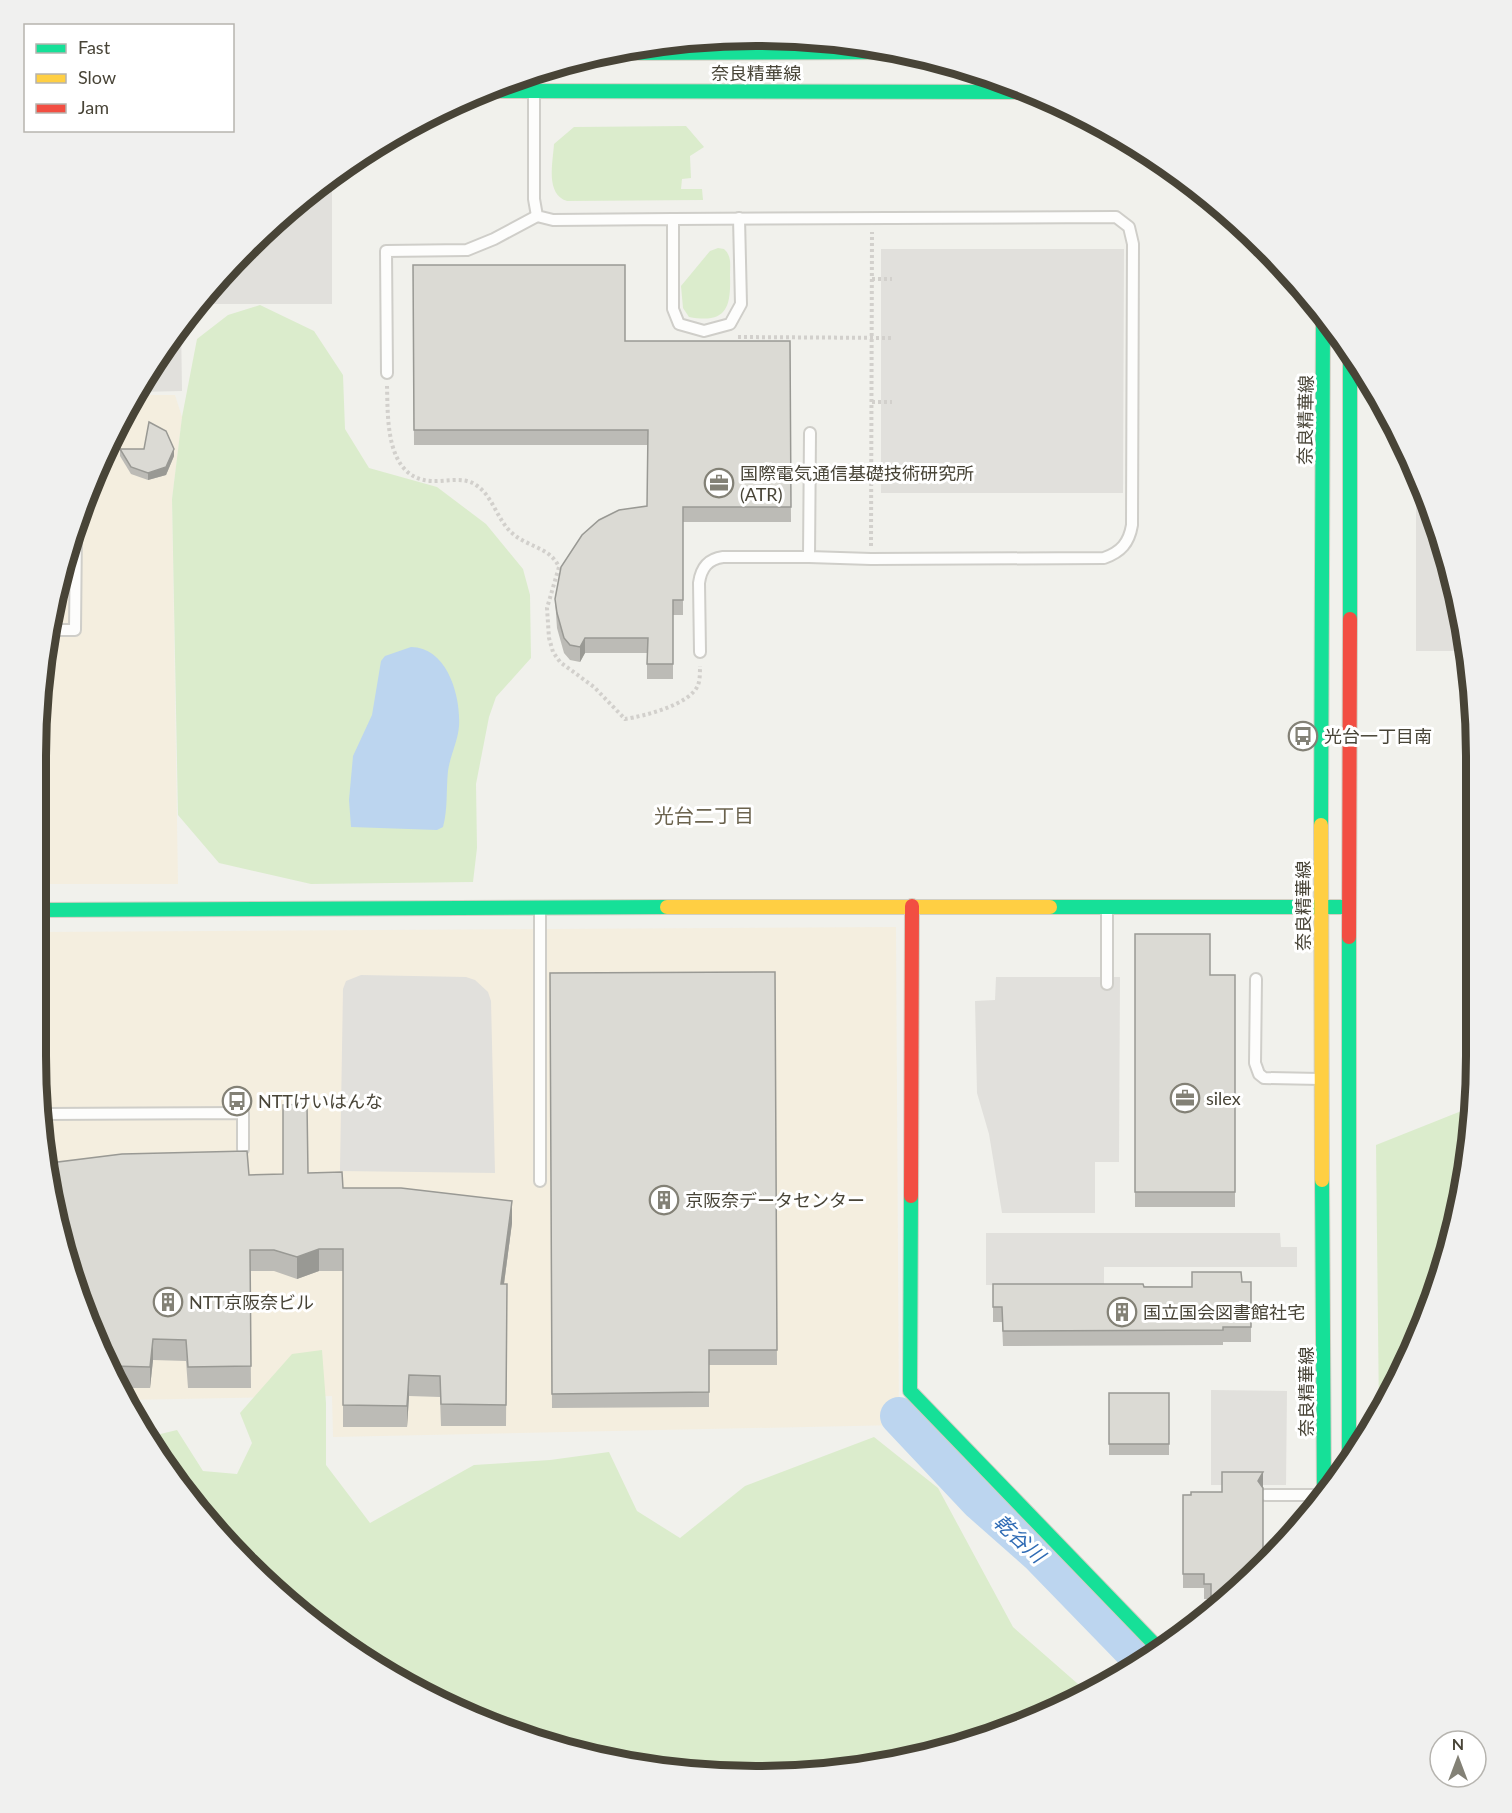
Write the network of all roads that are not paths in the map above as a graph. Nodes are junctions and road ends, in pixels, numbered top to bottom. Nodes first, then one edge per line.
1 (842, 52) edge
2 (665, 53) edge
3 (534, 82) edge
4 (507, 92) edge
5 (534, 92) junction
6 (1005, 92) edge
7 (537, 216) junction
8 (739, 218) junction
9 (673, 219) junction
10 (1323, 330) edge
11 (1350, 368) edge
12 (387, 373) road end
13 (810, 433) dead end
14 (76, 556) edge
15 (809, 557) junction
16 (58, 630) edge
17 (700, 652) road end
18 (912, 906) junction
19 (1107, 906) junction
20 (1321, 906) junction
21 (540, 907) junction
22 (1348, 907) junction
23 (46, 910) edge
24 (1256, 979) dead end
25 (1107, 984) dead end
26 (1323, 1079) junction
27 (49, 1114) edge
28 (243, 1149) edge
29 (540, 1181) dead end
30 (1349, 1446) edge
31 (1324, 1482) edge
32 (1265, 1495) edge
33 (1314, 1495) edge
34 (1154, 1644) edge

1 - 2 main road, 奈良精華線
3 - 5 main road
4 - 5 main road, 奈良精華線
5 - 6 main road, 奈良精華線
5 - 7 lane
7 - 9 lane
7 - 12 lane
8 - 9 lane
8 - 9 lane
8 - 15 lane
10 - 20 main road, 奈良精華線
11 - 22 main road
13 - 15 lane
14 - 16 lane
15 - 17 lane
18 - 19 main road
18 - 21 main road
18 - 34 main road
19 - 20 main road
19 - 25 lane
20 - 22 main road
20 - 26 main road, 奈良精華線
21 - 23 main road
21 - 29 lane
22 - 30 main road
24 - 26 lane
26 - 31 main road, 奈良精華線
27 - 28 lane
32 - 33 lane

